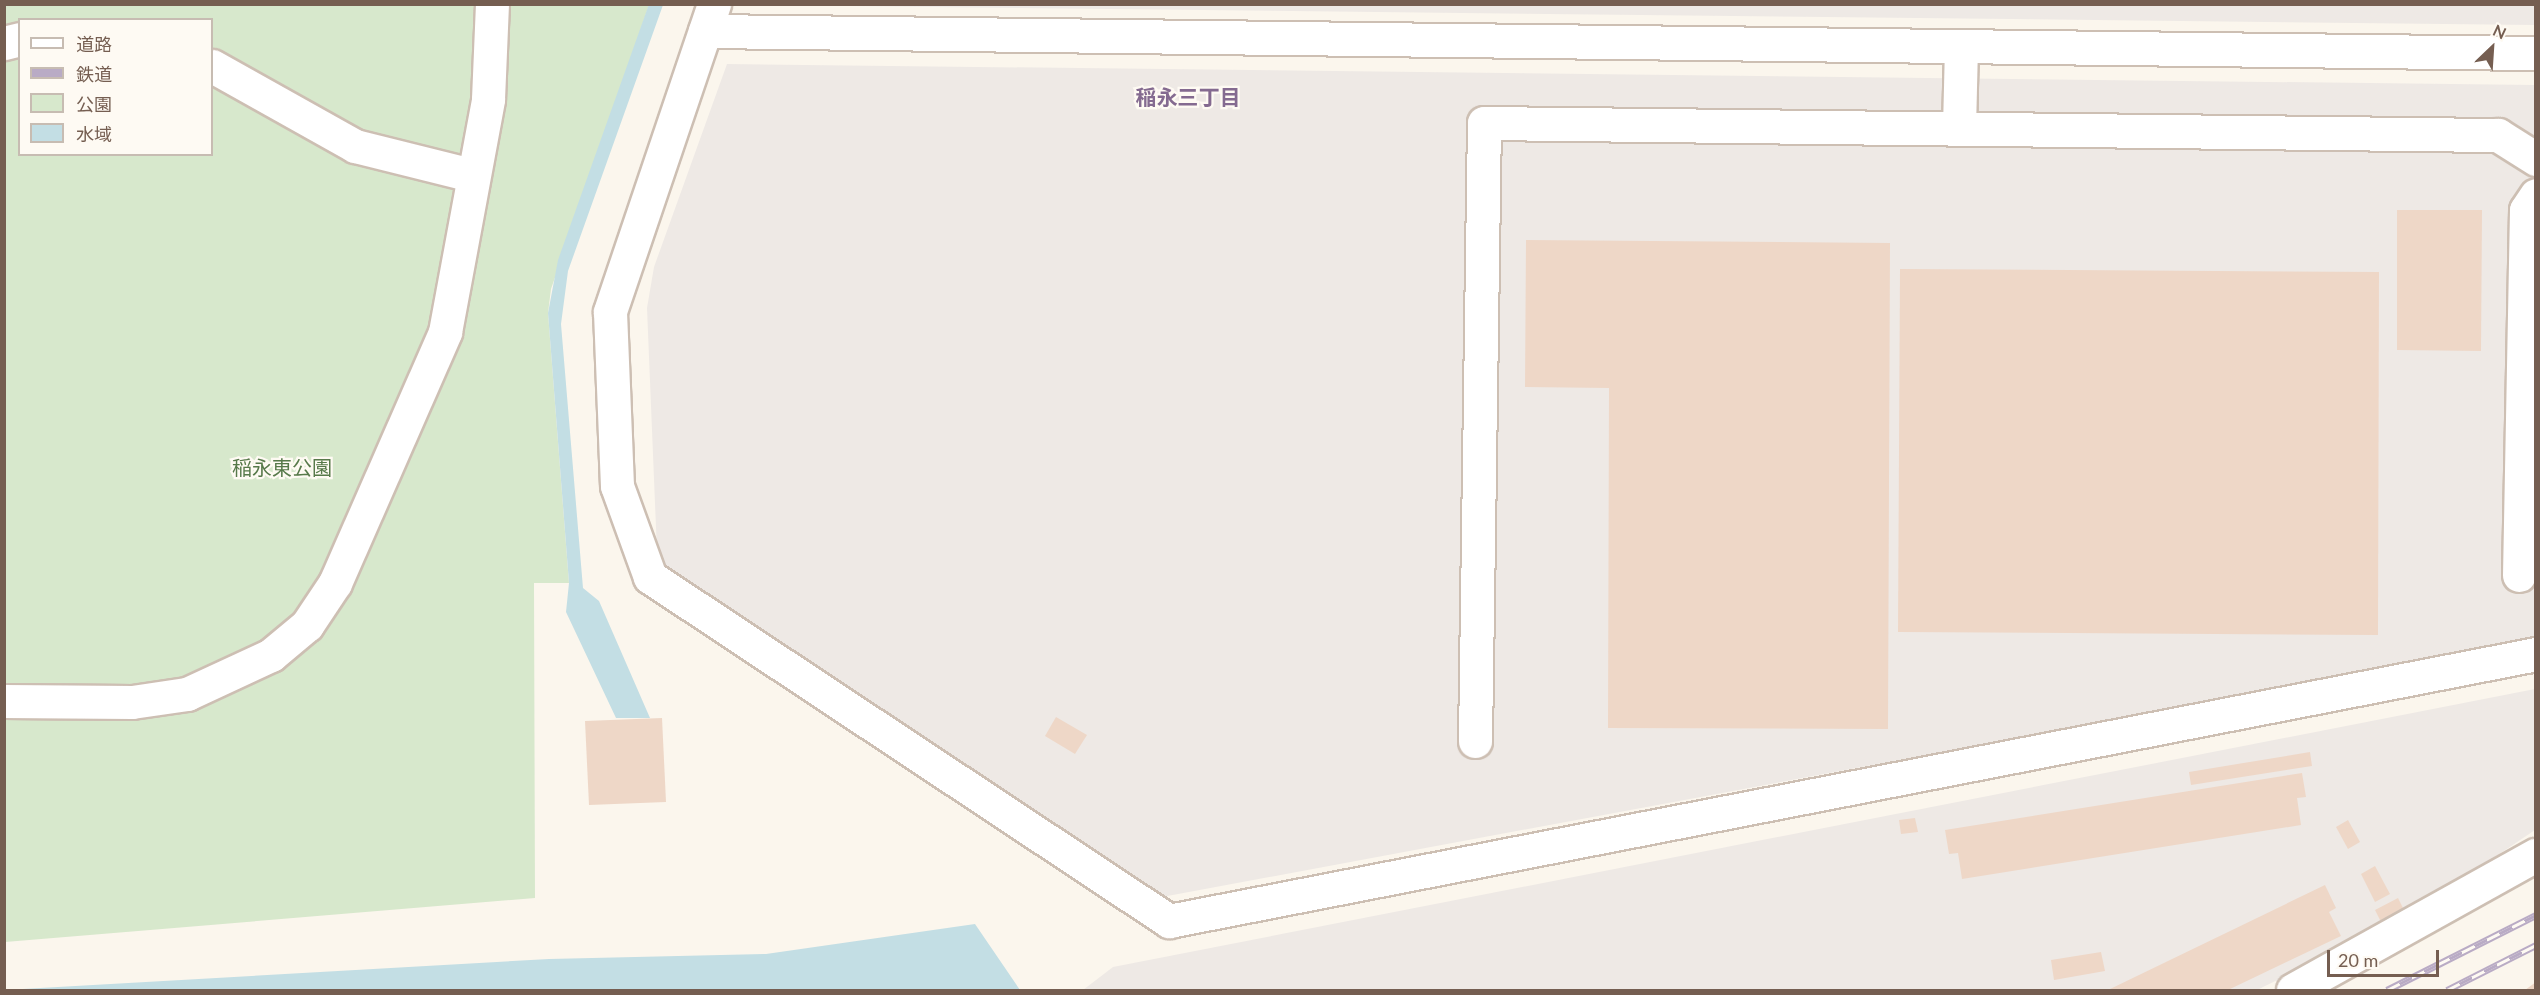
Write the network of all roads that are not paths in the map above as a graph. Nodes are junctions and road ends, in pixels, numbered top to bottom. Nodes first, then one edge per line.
1 (492, 4) edge
2 (709, 18) edge
3 (1961, 46) junction
4 (2535, 53) edge
5 (213, 67) edge
6 (1959, 128) junction
7 (2535, 159) edge
8 (471, 175) junction
9 (2535, 195) edge
10 (2519, 575) dead end
11 (2535, 654) edge
12 (4, 700) edge
13 (1475, 741) dead end
14 (2535, 855) edge
15 (2293, 990) edge

1 - 8 street
2 - 3 street
2 - 11 street
3 - 4 street
3 - 6 street
5 - 8 street
6 - 7 street
6 - 13 street
8 - 12 street
9 - 10 street
14 - 15 street

